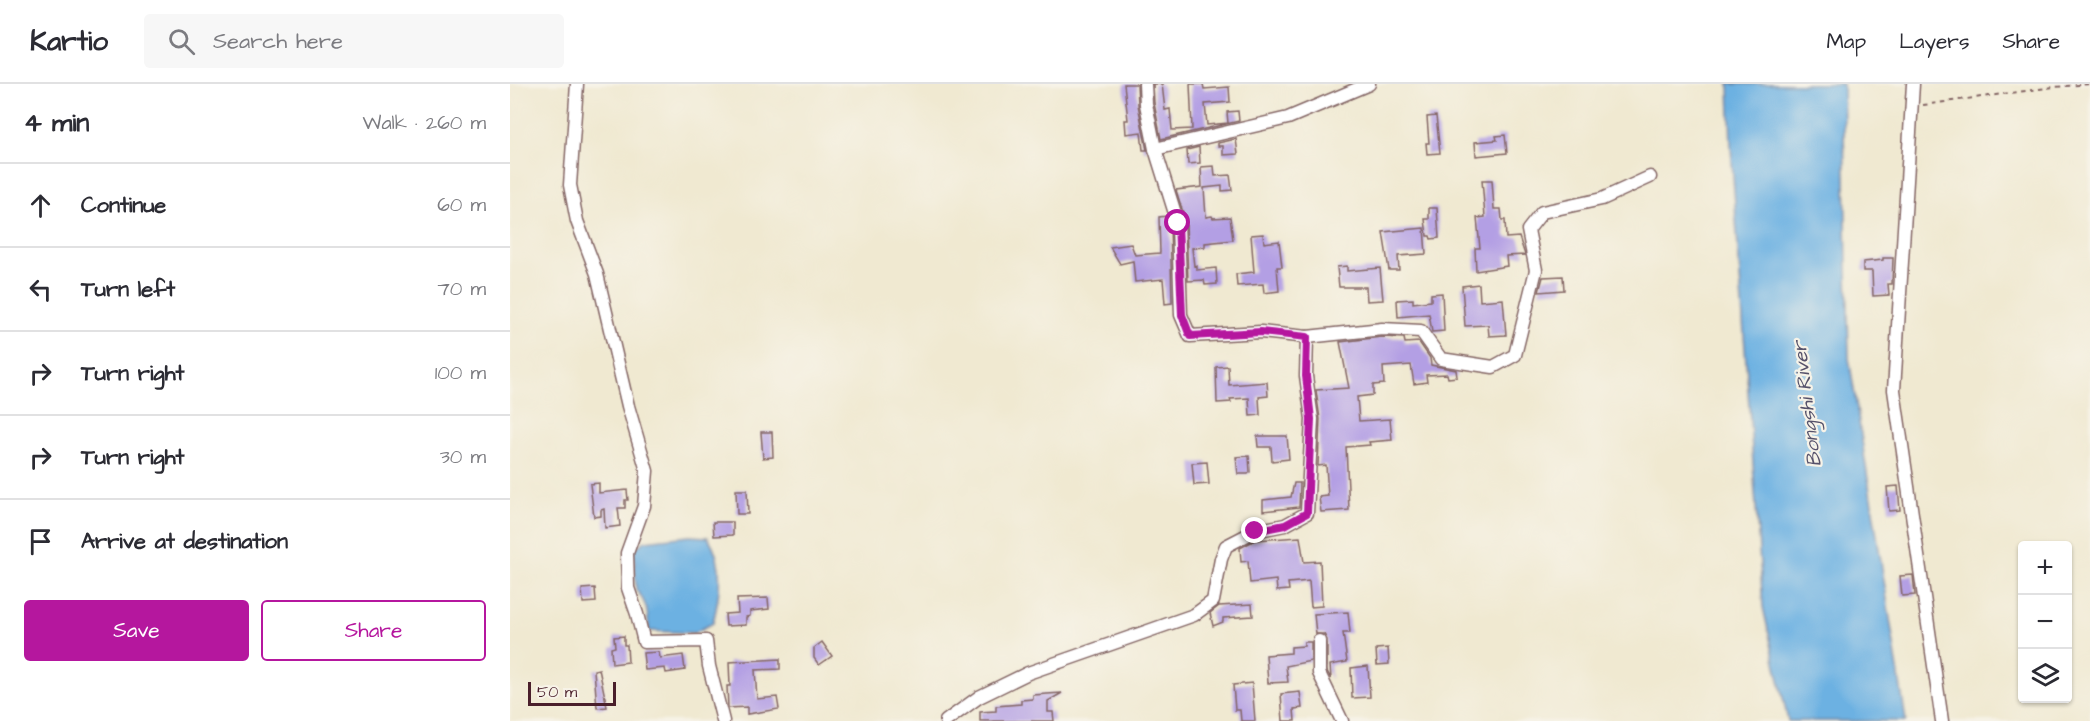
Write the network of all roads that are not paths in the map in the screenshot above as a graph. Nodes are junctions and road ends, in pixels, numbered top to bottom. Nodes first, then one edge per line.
1 (577, 84) edge
2 (1145, 84) edge
3 (1369, 84) edge
4 (1913, 84) edge
5 (1155, 148) junction
6 (1650, 177) dead end
7 (1307, 337) junction
8 (1319, 641) dead end
9 (723, 721) edge
10 (946, 721) edge
11 (1342, 721) edge
12 (1942, 721) edge

1 - 9 street
2 - 5 street
3 - 5 street
4 - 12 street
5 - 7 street
6 - 7 street
7 - 10 street
8 - 11 street

